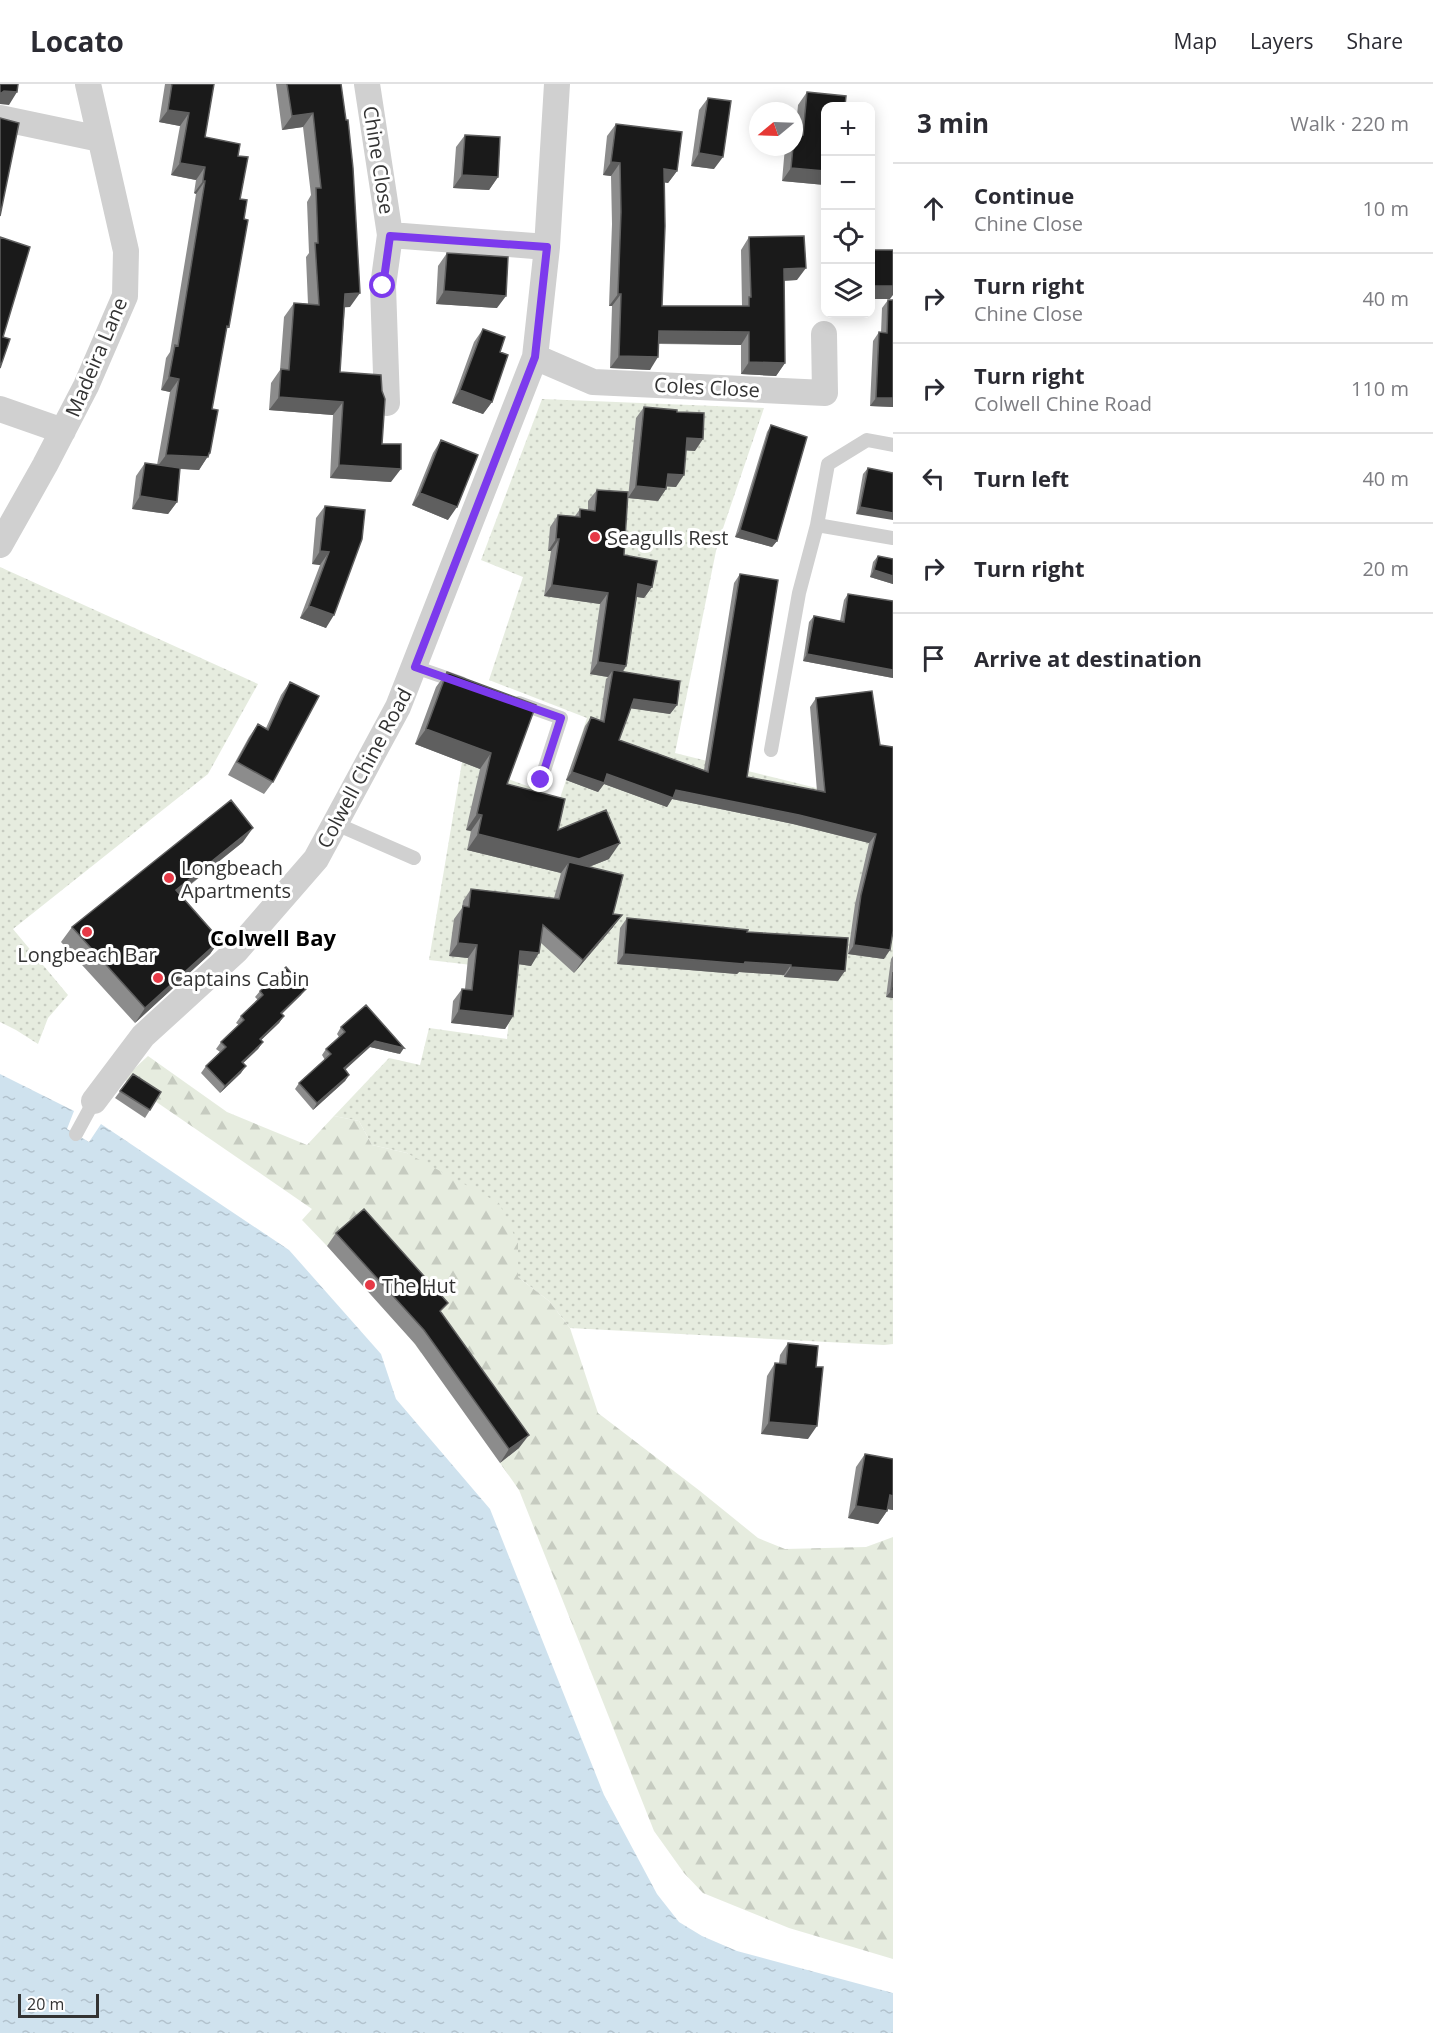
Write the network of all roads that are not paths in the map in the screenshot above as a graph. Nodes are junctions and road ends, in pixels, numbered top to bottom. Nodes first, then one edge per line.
1 (88, 84) edge
2 (367, 84) edge
3 (556, 84) edge
4 (0, 118) edge
5 (100, 139) junction
6 (390, 236) junction
7 (547, 247) junction
8 (824, 334) dead end
9 (535, 357) junction
10 (387, 403) edge
11 (0, 409) edge
12 (63, 431) junction
13 (893, 445) edge
14 (817, 525) junction
15 (893, 538) edge
16 (0, 544) edge
17 (415, 667) junction
18 (471, 687) edge
19 (505, 699) edge
20 (771, 750) dead end
21 (541, 780) dead end
22 (334, 823) junction
23 (414, 858) dead end
24 (94, 1101) joint
25 (76, 1134) dead end

1 - 5 street, Madeira Lane
2 - 6 street, Chine Close
3 - 7 street, Colwell Chine Road
4 - 5 street
5 - 12 street, Madeira Lane
6 - 7 street, Chine Close
6 - 10 street, Chine Close
7 - 9 street, Colwell Chine Road
8 - 9 street, Coles Close
9 - 17 street, Colwell Chine Road
11 - 12 street
12 - 16 street, Madeira Lane
13 - 14 lane
14 - 15 lane
14 - 20 lane
17 - 18 lane
17 - 22 street, Colwell Chine Road
19 - 21 lane
22 - 23 lane
22 - 24 street, Colwell Chine Road
24 - 25 lane

